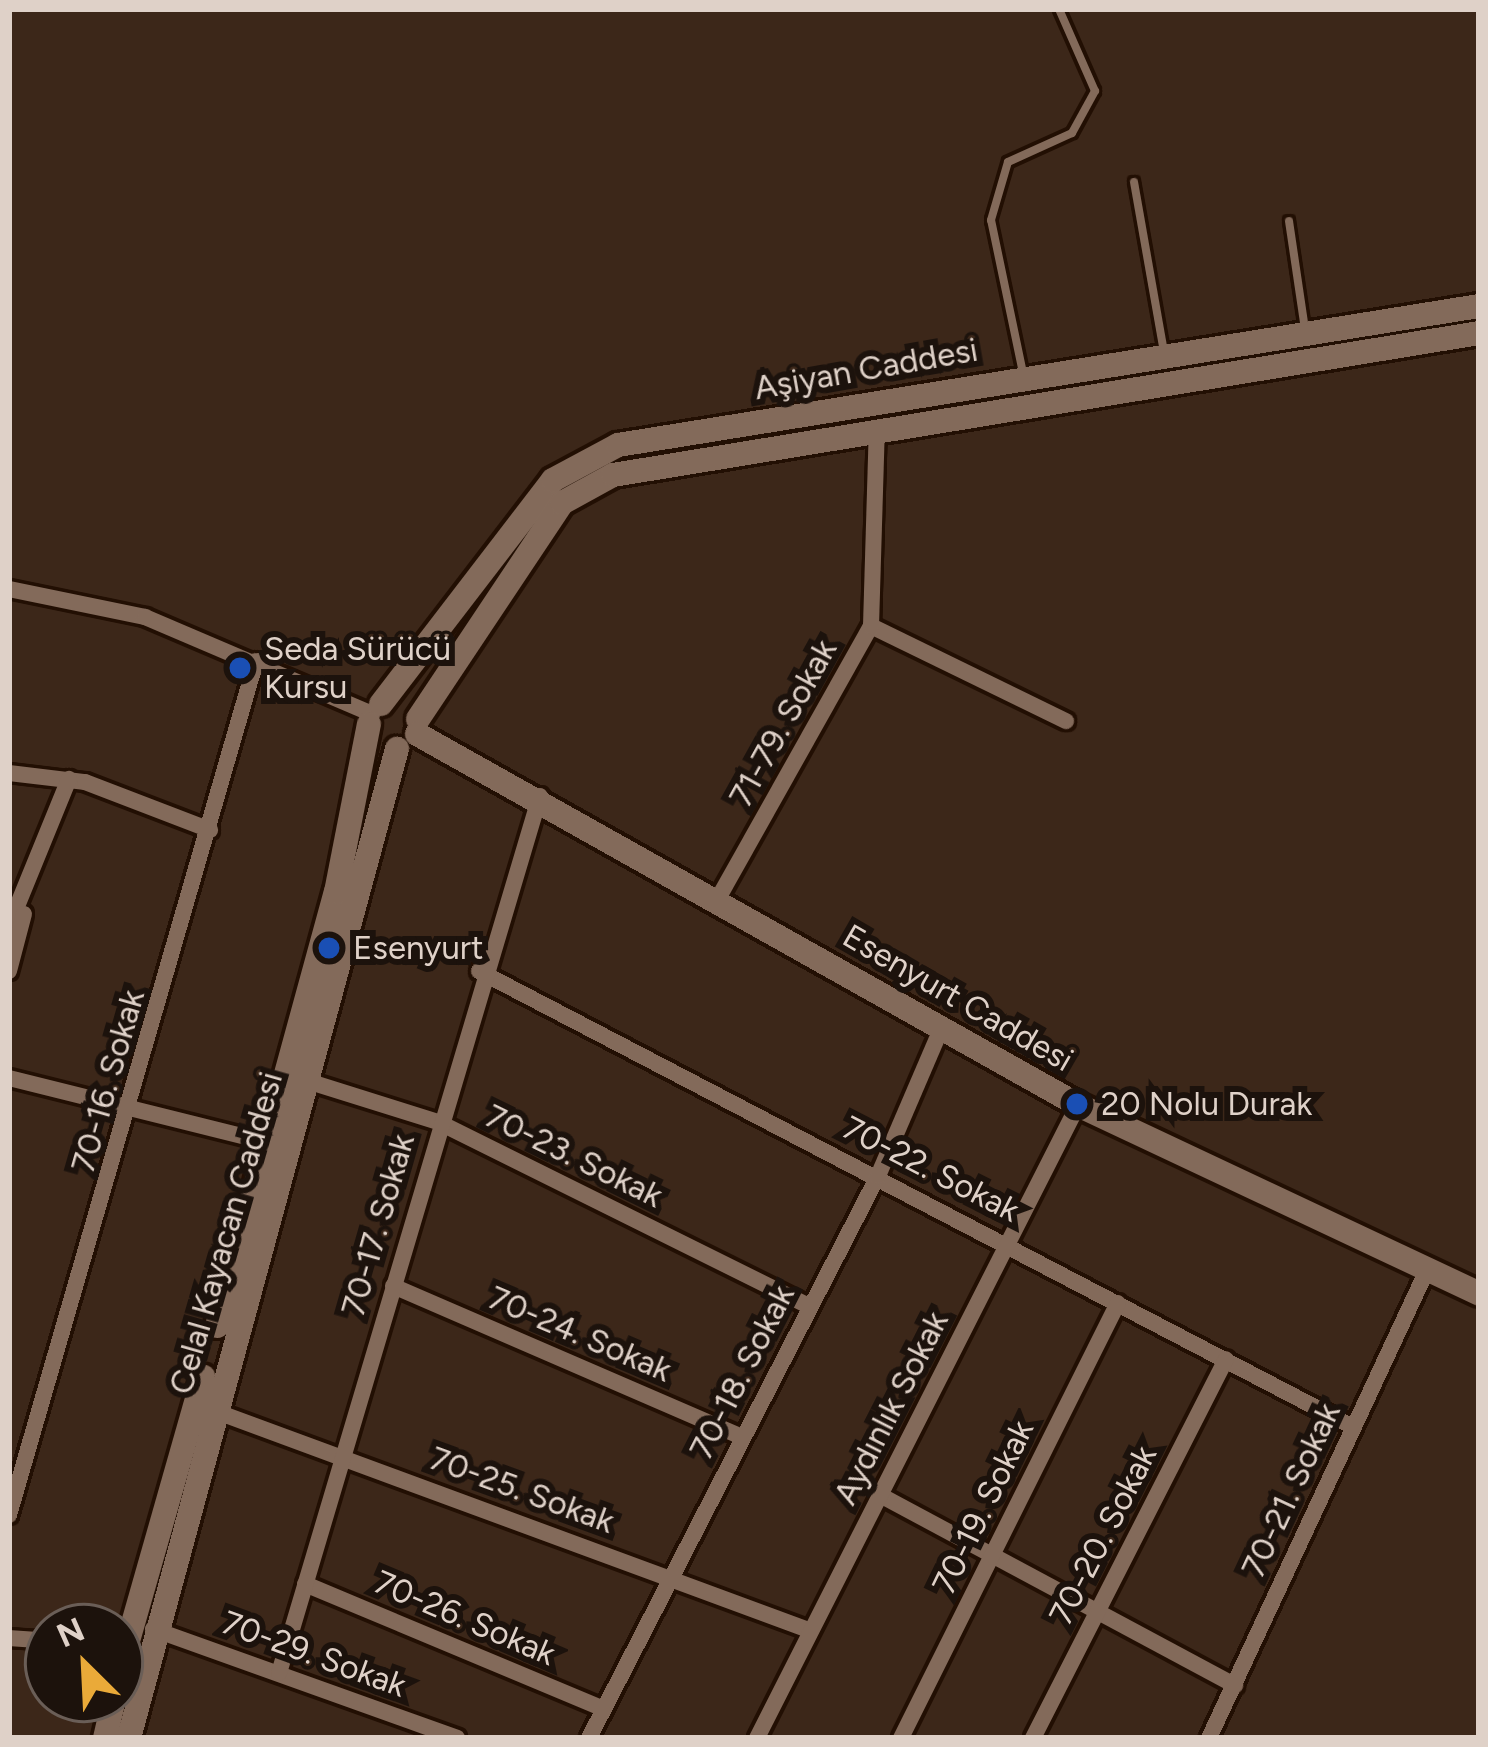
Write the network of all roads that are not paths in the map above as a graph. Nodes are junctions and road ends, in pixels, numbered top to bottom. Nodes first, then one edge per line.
1 (1059, 9) edge
2 (1134, 182) dead end
3 (1289, 221) dead end
4 (1479, 306) edge
5 (1305, 332) junction
6 (1479, 333) edge
7 (1165, 354) junction
8 (1024, 376) junction
9 (877, 428) junction
10 (9, 589) edge
11 (871, 626) junction
12 (256, 661) junction
13 (374, 714) junction
14 (1066, 721) dead end
15 (411, 734) junction
16 (9, 773) edge
17 (69, 779) junction
18 (540, 795) junction
19 (210, 830) junction
20 (720, 896) junction
21 (28, 902) junction
22 (9, 926) edge
23 (479, 970) junction
24 (9, 971) edge
25 (941, 1029) junction
26 (9, 1078) edge
27 (304, 1080) junction
28 (1078, 1105) junction
29 (133, 1109) junction
30 (438, 1122) junction
31 (269, 1143) junction
32 (878, 1176) junction
33 (1008, 1242) junction
34 (1428, 1268) junction
35 (393, 1286) junction
36 (1479, 1294) edge
37 (1118, 1303) junction
38 (810, 1307) junction
39 (1226, 1359) junction
40 (211, 1409) junction
41 (1352, 1427) junction
42 (742, 1437) junction
43 (342, 1455) junction
44 (13, 1491) edge
45 (880, 1495) junction
46 (9, 1515) edge
47 (993, 1556) junction
48 (670, 1577) junction
49 (305, 1584) junction
50 (137, 1603) edge
51 (1098, 1612) junction
52 (151, 1628) junction
53 (812, 1631) junction
54 (279, 1673) junction
55 (1235, 1684) junction
56 (601, 1708) junction
57 (129, 1738) edge
58 (457, 1738) edge
59 (589, 1738) edge
60 (757, 1738) edge
61 (902, 1738) edge
62 (1034, 1738) edge
63 (1209, 1738) edge

1 - 8 lane
2 - 7 lane
3 - 5 lane
4 - 5 street, Aşiyan Caddesi
5 - 7 street, Aşiyan Caddesi
6 - 9 street, Aşiyan Caddesi
7 - 8 street, Aşiyan Caddesi
8 - 13 street, Aşiyan Caddesi
9 - 11 street, 71-79. Sokak
9 - 15 street, Aşiyan Caddesi
10 - 12 street
11 - 14 street
11 - 20 street, 71-79. Sokak
12 - 13 street
12 - 19 street, 70-16. Sokak
13 - 15 street
13 - 15 street
13 - 31 street, Celal Kayacan Caddesi
15 - 18 street, Esenyurt Caddesi
15 - 27 street, Celal Kayacan Caddesi
16 - 17 street
17 - 19 street
17 - 21 street
18 - 20 street, Esenyurt Caddesi
18 - 23 street, 70-17. Sokak
19 - 29 street, 70-16. Sokak
20 - 25 street, Esenyurt Caddesi
21 - 22 street
21 - 24 street
23 - 30 street, 70-17. Sokak
23 - 32 street, 70-22. Sokak
25 - 28 street, Esenyurt Caddesi
25 - 32 street, 70-18. Sokak
26 - 29 street
27 - 30 street, 70-23. Sokak
27 - 40 street, Celal Kayacan Caddesi
28 - 33 street, Aydınlık Sokak
28 - 34 street, Esenyurt Caddesi
29 - 31 street
29 - 44 street, 70-16. Sokak
30 - 35 street, 70-17. Sokak
30 - 38 street, 70-23. Sokak
31 - 50 street, Celal Kayacan Caddesi
32 - 33 street, 70-22. Sokak
32 - 38 street, 70-18. Sokak
33 - 37 street, 70-22. Sokak
33 - 45 street, Aydınlık Sokak
34 - 36 street, Esenyurt Caddesi
34 - 41 street, 70-21. Sokak
35 - 42 street, 70-24. Sokak
35 - 43 street, 70-17. Sokak
37 - 39 street, 70-22. Sokak
37 - 47 street, 70-19. Sokak
38 - 42 street, 70-18. Sokak
39 - 41 street, 70-22. Sokak
39 - 51 street, 70-20. Sokak
40 - 43 street, 70-25. Sokak
40 - 52 street, Celal Kayacan Caddesi
41 - 55 street, 70-21. Sokak
42 - 48 street, 70-18. Sokak
43 - 48 street, 70-25. Sokak
43 - 49 street, 70-17. Sokak
44 - 46 street, 70-16. Sokak
45 - 47 street
45 - 53 street, Aydınlık Sokak
47 - 51 street
47 - 61 street, 70-19. Sokak
48 - 53 street, 70-25. Sokak
48 - 56 street, 70-18. Sokak
49 - 54 street, 70-17. Sokak
49 - 56 street, 70-26. Sokak
51 - 55 street
51 - 62 street, 70-20. Sokak
52 - 54 street, 70-29. Sokak
52 - 57 street, Celal Kayacan Caddesi
53 - 60 street, Aydınlık Sokak
54 - 58 street, 70-29. Sokak
55 - 63 street, 70-21. Sokak
56 - 59 street, 70-18. Sokak

